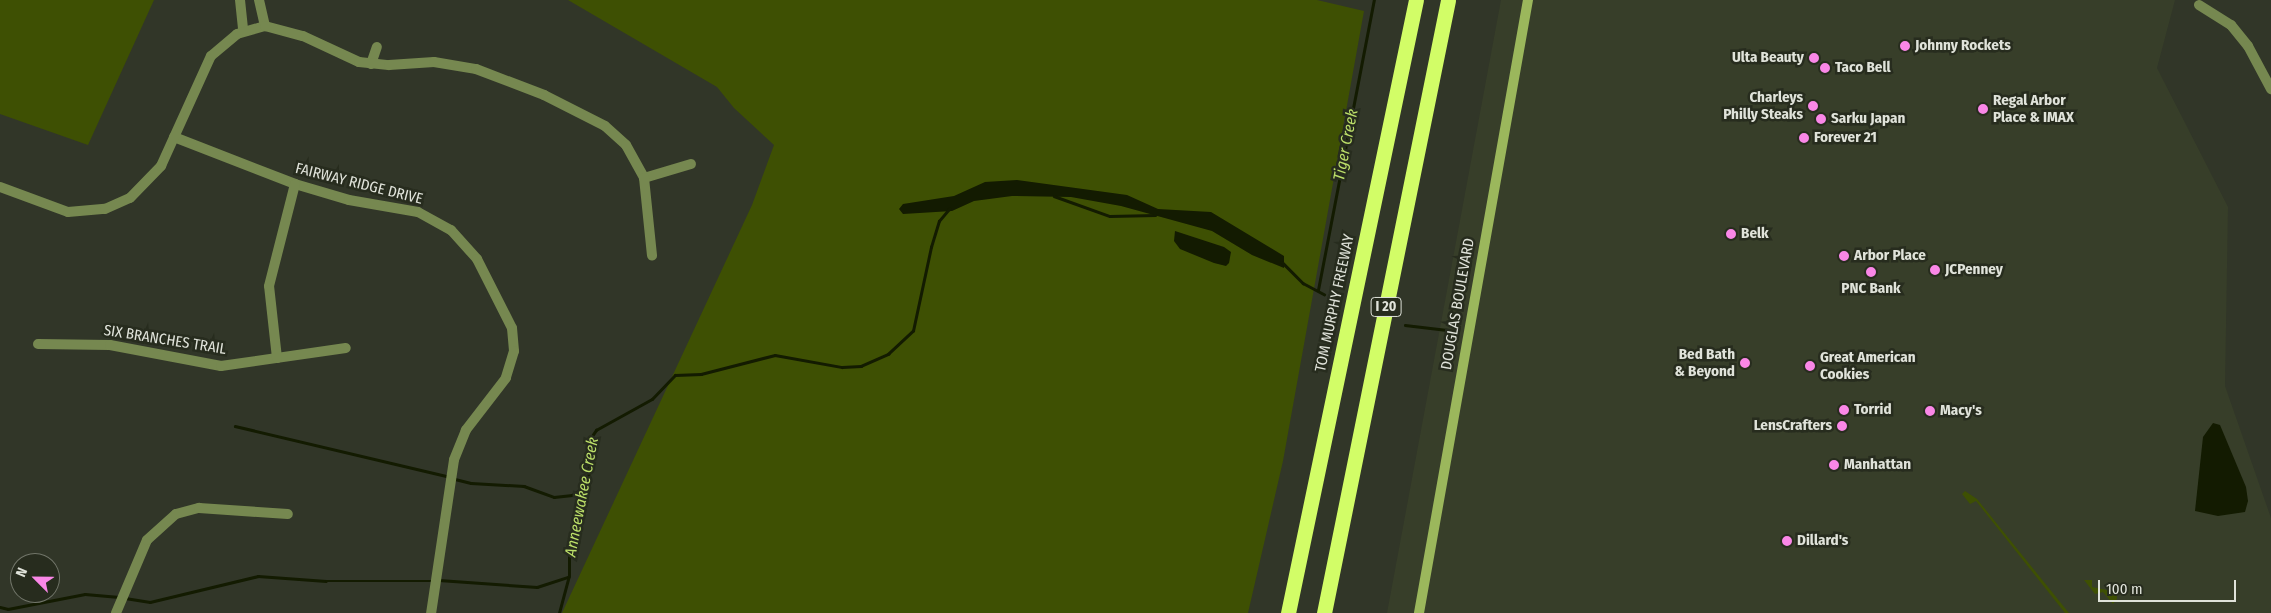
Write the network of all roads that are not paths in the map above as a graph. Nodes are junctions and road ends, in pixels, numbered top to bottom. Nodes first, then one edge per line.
1 (240, 0) edge
2 (259, 0) edge
3 (1407, 0) edge
4 (1416, 0) edge
5 (1448, 0) edge
6 (1528, 0) edge
7 (2199, 5) dead end
8 (266, 26) junction
9 (243, 31) junction
10 (377, 47) dead end
11 (371, 64) junction
12 (2271, 89) edge
13 (174, 137) junction
14 (691, 164) dead end
15 (1380, 174) junction
16 (644, 178) junction
17 (295, 184) junction
18 (0, 187) edge
19 (652, 256) dead end
20 (38, 344) dead end
21 (346, 348) dead end
22 (277, 358) junction
23 (288, 514) dead end
24 (116, 613) edge
25 (431, 613) edge
26 (1288, 613) edge
27 (1324, 613) edge
28 (1419, 613) edge

1 - 9 street
2 - 8 street
3 - 15 highway
4 - 15 highway, TOM MURPHY FREEWAY / I 20
5 - 27 highway, I 20
6 - 28 main road, DOUGLAS BOULEVARD
7 - 12 street
8 - 9 street
8 - 11 street
9 - 13 street
10 - 11 street
11 - 16 street
13 - 17 street, FAIRWAY RIDGE DRIVE
13 - 18 street
14 - 16 street
15 - 26 highway, TOM MURPHY FREEWAY / I 20
16 - 19 street
17 - 22 street
17 - 25 street, FAIRWAY RIDGE DRIVE
20 - 22 street, SIX BRANCHES TRAIL
21 - 22 street, SIX BRANCHES TRAIL
23 - 24 street

